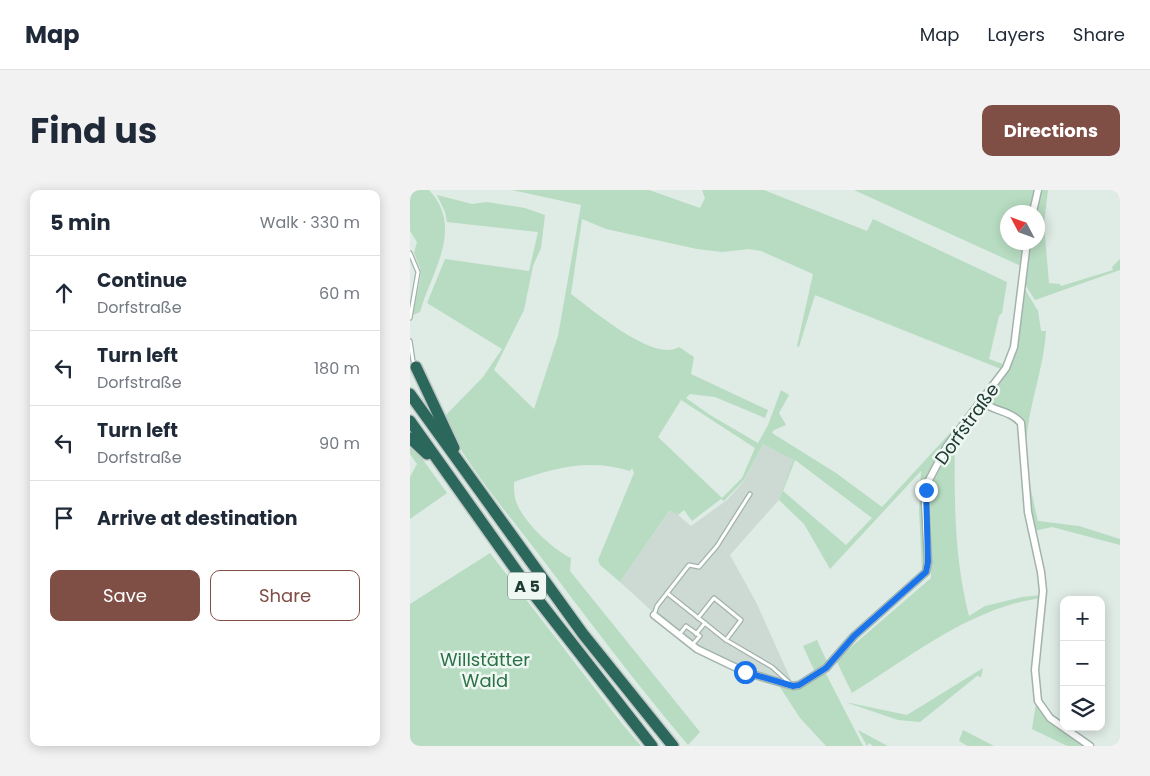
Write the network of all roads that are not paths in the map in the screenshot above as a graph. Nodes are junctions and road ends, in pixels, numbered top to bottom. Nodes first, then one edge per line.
1 (1038, 190) edge
2 (1035, 205) edge
3 (1026, 250) edge
4 (410, 254) edge
5 (410, 318) edge
6 (410, 340) edge
7 (410, 355) edge
8 (415, 364) junction
9 (410, 394) edge
10 (981, 401) junction
11 (410, 421) edge
12 (410, 438) edge
13 (466, 475) junction
14 (458, 490) junction
15 (750, 494) dead end
16 (667, 593) junction
17 (654, 616) joint
18 (698, 618) junction
19 (705, 623) junction
20 (696, 634) junction
21 (678, 635) junction
22 (726, 640) junction
23 (692, 646) junction
24 (793, 686) junction
25 (652, 746) edge
26 (673, 746) edge
27 (1090, 746) edge

1 - 2 street
3 - 10 street, Dorfstraße
4 - 5 lane
6 - 8 lane
7 - 8 lane
8 - 13 highway
9 - 13 highway, A 5
10 - 24 street, Dorfstraße
10 - 27 street
11 - 14 highway, A 5
12 - 14 highway
13 - 26 highway, A 5
14 - 25 highway, A 5
15 - 16 lane
16 - 17 lane
16 - 18 lane
17 - 21 street
18 - 19 lane
18 - 22 lane
19 - 20 lane
19 - 22 lane
20 - 21 lane
20 - 23 lane
21 - 23 street
22 - 24 lane
23 - 24 street

